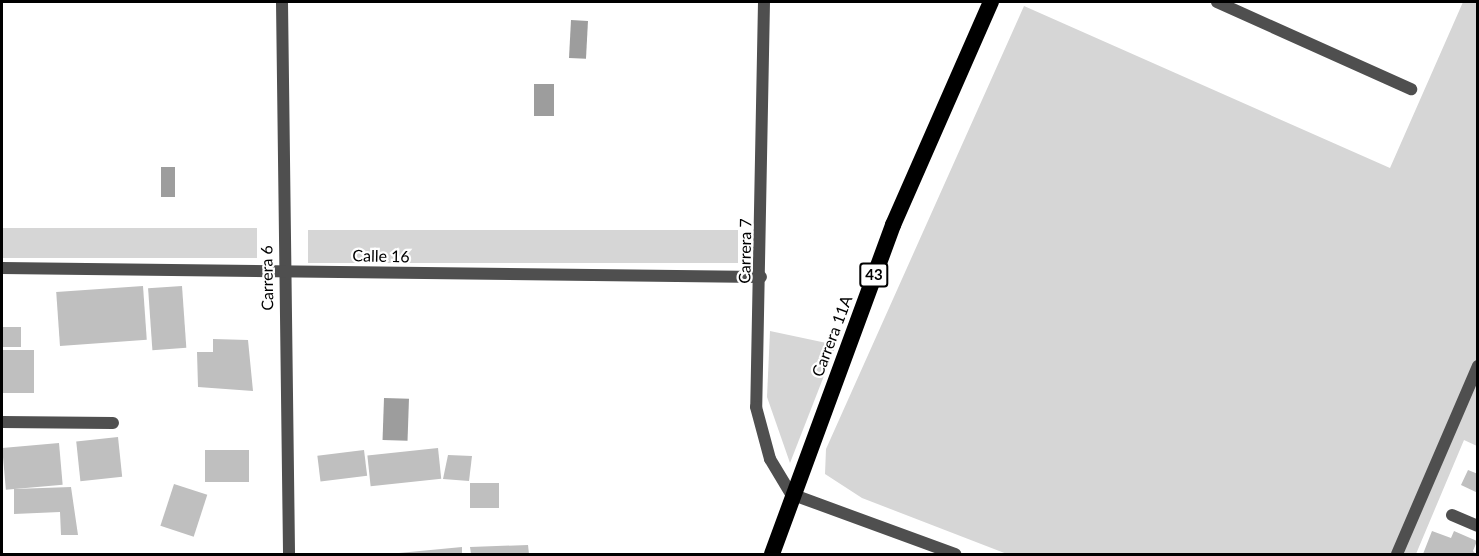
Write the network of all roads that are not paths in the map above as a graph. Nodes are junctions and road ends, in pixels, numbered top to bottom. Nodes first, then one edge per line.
1 (282, 2) edge
2 (764, 2) edge
3 (991, 2) edge
4 (1217, 2) edge
5 (1235, 5) edge
6 (1411, 89) dead end
7 (2, 268) edge
8 (283, 271) junction
9 (761, 277) junction
10 (1478, 366) edge
11 (2, 422) edge
12 (114, 423) dead end
13 (791, 494) junction
14 (1452, 515) dead end
15 (1478, 526) edge
16 (289, 555) edge
17 (772, 555) edge
18 (955, 555) edge
19 (1397, 555) edge

1 - 8 street, Carrera 6
2 - 9 street, Carrera 7
3 - 13 highway, Carrera 11A / 43
4 - 5 street
5 - 6 street
7 - 8 street, Calle 16
8 - 9 street, Calle 16
8 - 16 street, Carrera 6
9 - 13 street, Carrera 7
10 - 19 street
11 - 12 street
13 - 17 highway, Carrera 11A / 43
13 - 18 street
14 - 15 street

